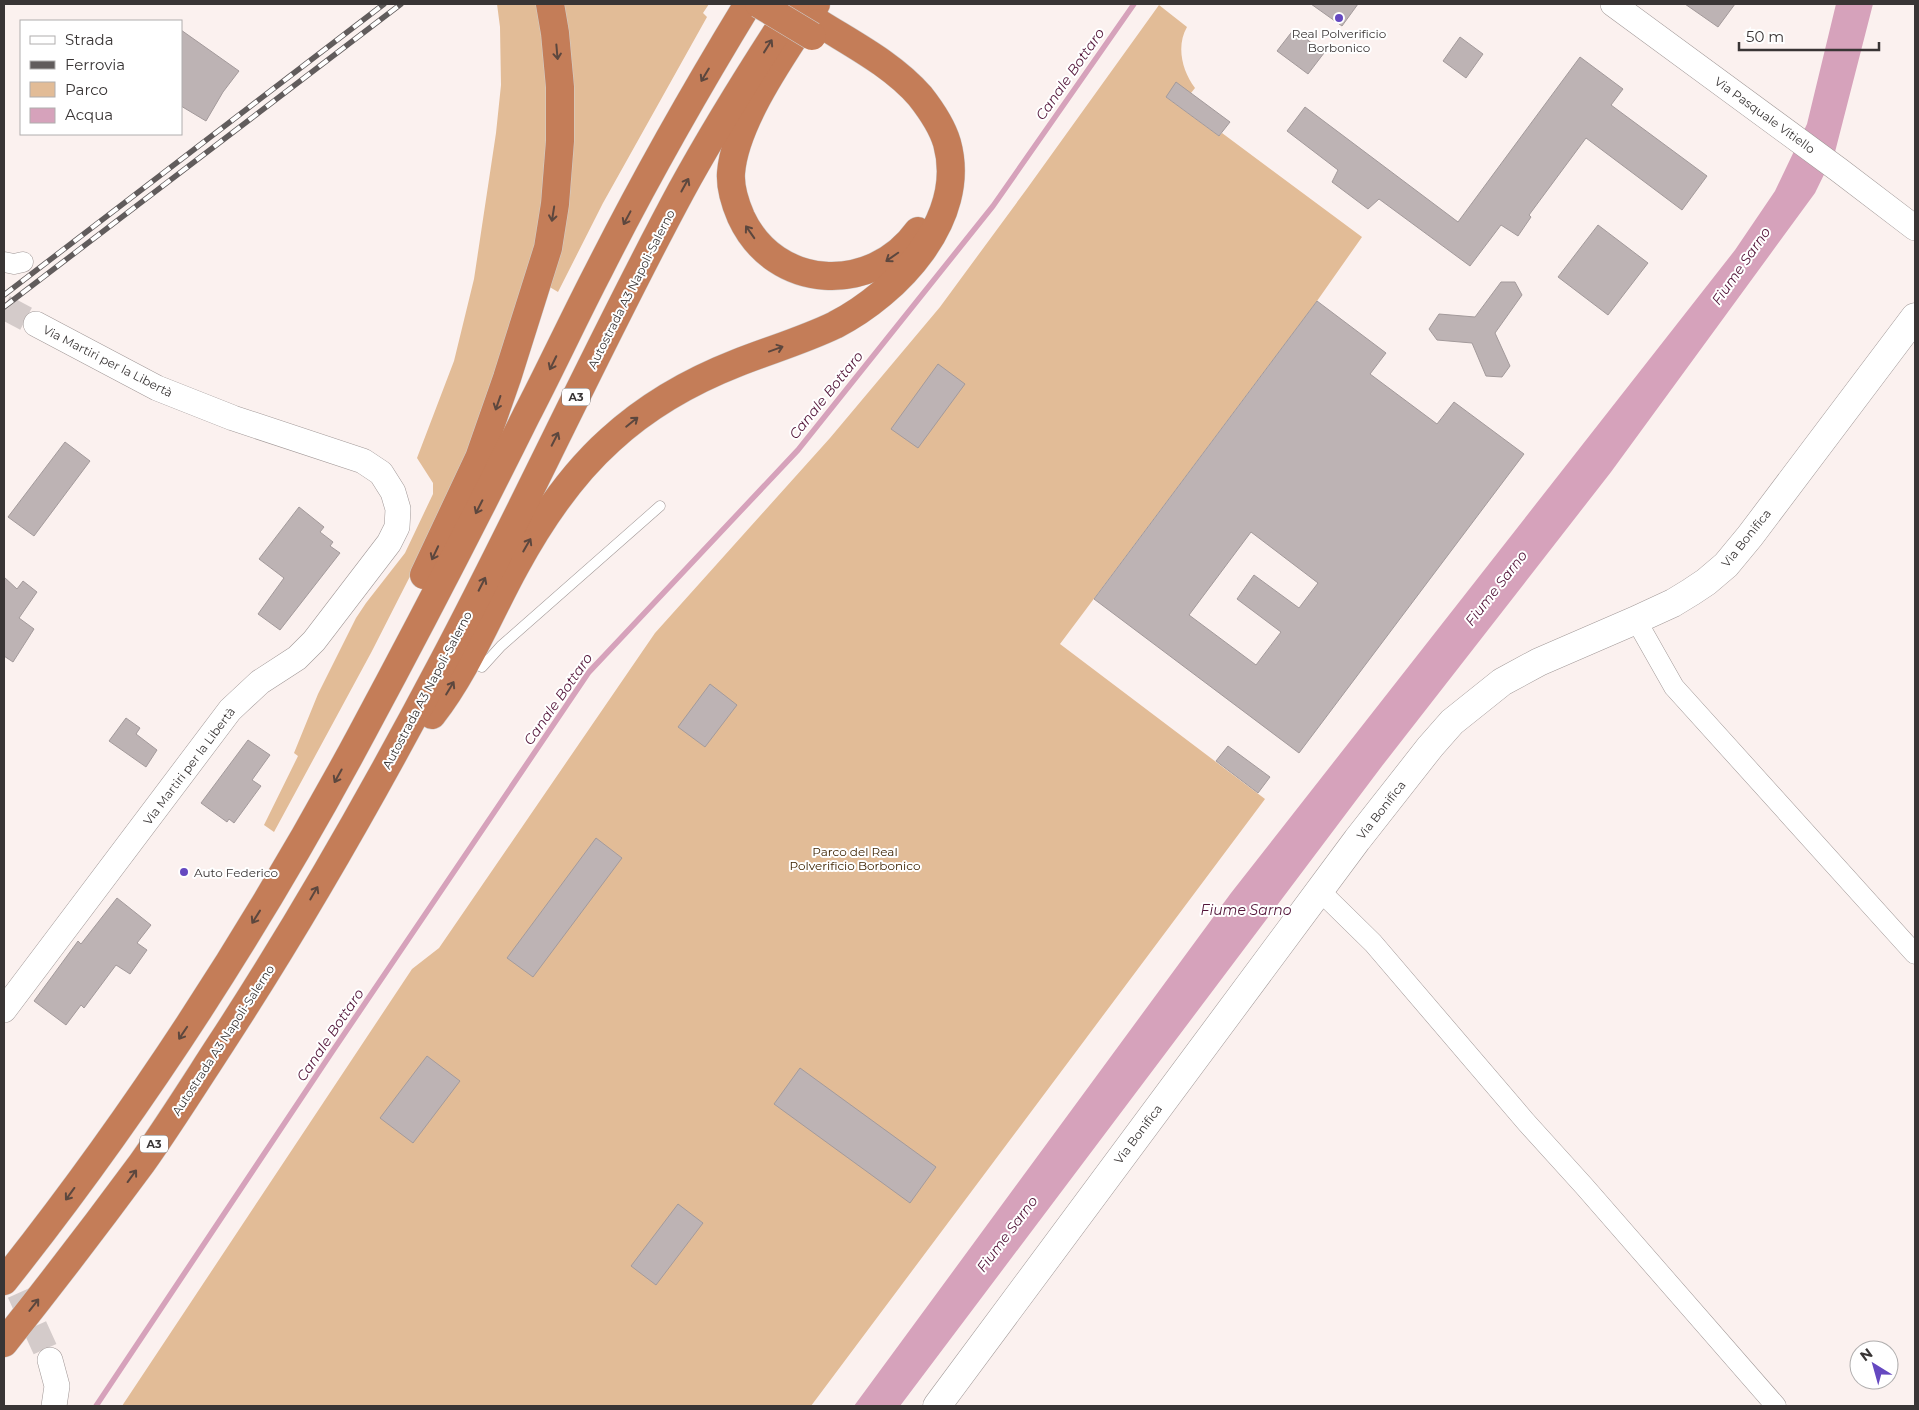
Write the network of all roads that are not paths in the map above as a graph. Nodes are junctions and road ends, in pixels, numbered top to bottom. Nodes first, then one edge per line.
1 (550, 4) edge
2 (748, 4) edge
3 (759, 4) edge
4 (788, 4) edge
5 (795, 4) edge
6 (1613, 4) edge
7 (816, 21) edge
8 (1915, 228) edge
9 (1915, 317) edge
10 (36, 324) tunnel mouth
11 (660, 506) dead end
12 (1636, 620) junction
13 (467, 660) junction
14 (362, 734) junction
15 (369, 798) junction
16 (1320, 891) junction
17 (1915, 954) edge
18 (4, 1010) edge
19 (4, 1281) edge
20 (4, 1344) edge
21 (50, 1360) tunnel mouth
22 (54, 1406) edge
23 (937, 1406) edge
24 (1776, 1406) edge

1 -> 14 highway
2 -> 14 highway
3 - 7 highway, bridge
4 - 7 highway
15 -> 5 highway, Autostrada A3 Napoli-Salerno / A3
6 - 8 street, Via Pasquale Vitiello
7 -> 7 highway
13 -> 7 highway
9 - 12 main road, Via Bonifica
10 - 18 street, Via Martiri per la Libertà
11 - 13 lane
12 - 16 main road, Via Bonifica
12 - 17 street
15 -> 13 highway
14 -> 19 highway
20 -> 15 highway, Autostrada A3 Napoli-Salerno / A3
16 - 23 main road, Via Bonifica
16 - 24 street
21 - 22 street

